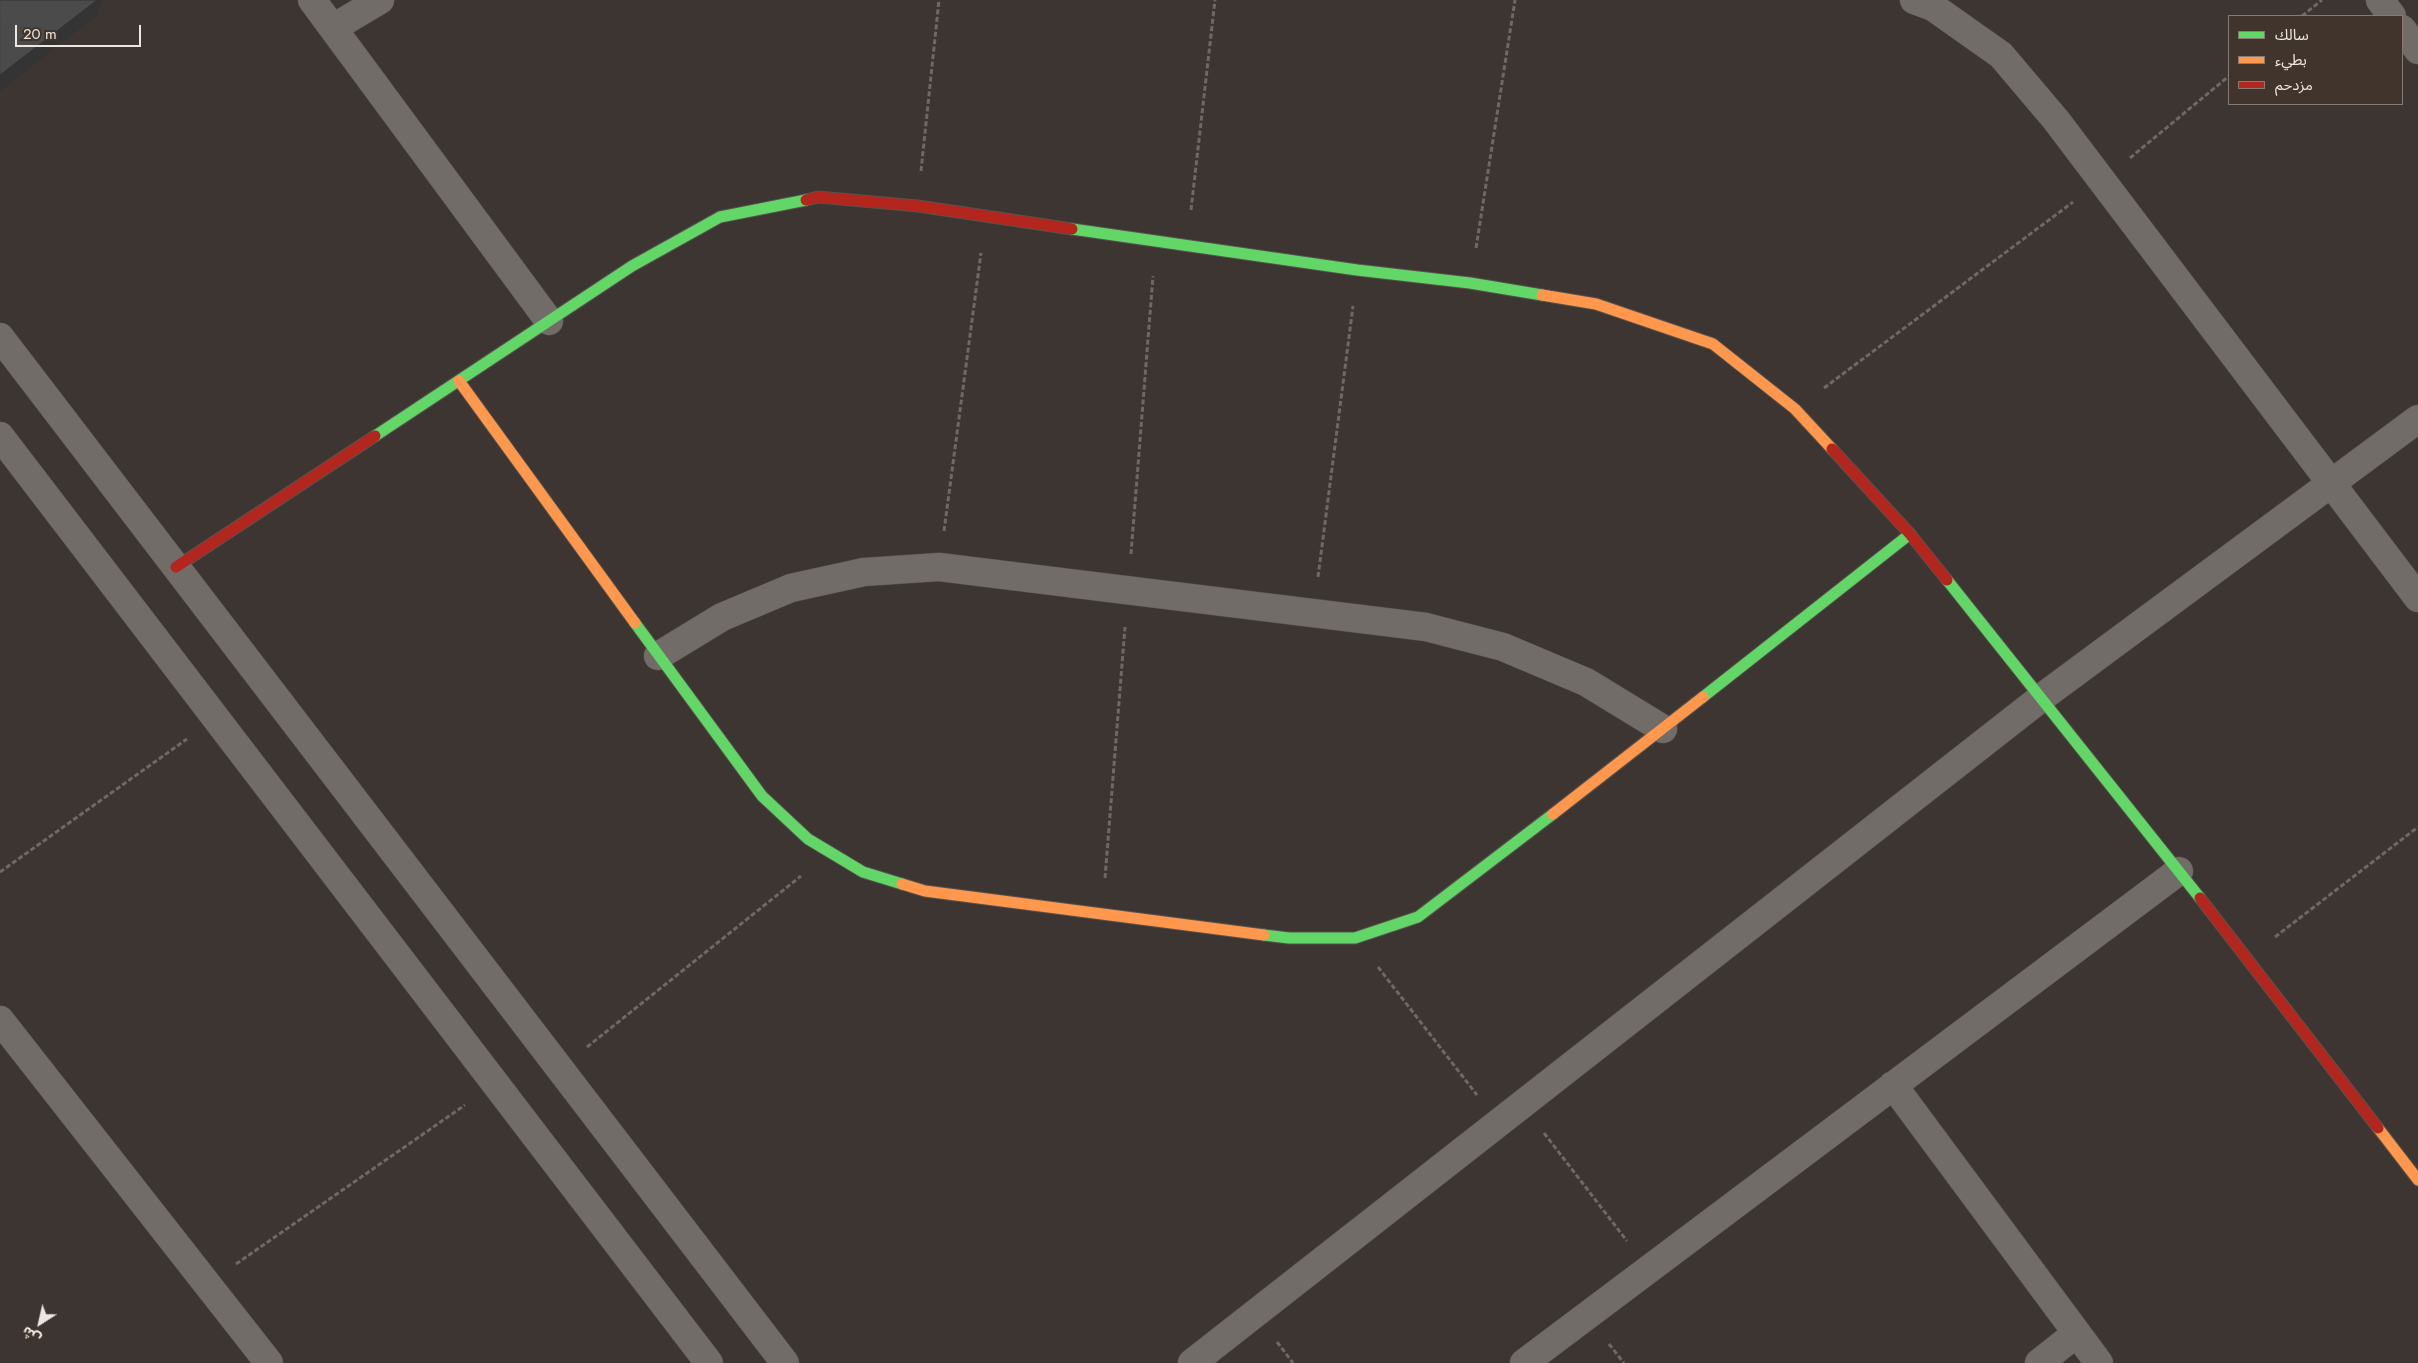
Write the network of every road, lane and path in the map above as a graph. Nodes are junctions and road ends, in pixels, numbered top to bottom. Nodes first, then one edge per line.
1 (312, 0) edge
2 (380, 0) edge
3 (939, 0) edge
4 (1215, 0) edge
5 (1515, 0) edge
6 (1914, 0) edge
7 (2322, 0) edge
8 (2380, 0) edge
9 (2303, 15) edge
10 (2391, 15) edge
11 (333, 28) junction
12 (2403, 29) edge
13 (2418, 50) edge
14 (2228, 77) edge
15 (2102, 180) junction
16 (918, 206) junction
17 (986, 216) junction
18 (1186, 245) junction
19 (1357, 270) junction
20 (1470, 283) junction
21 (549, 321) junction
22 (0, 337) edge
23 (459, 381) junction
24 (1795, 409) junction
25 (2418, 419) edge
26 (0, 436) edge
27 (2331, 483) junction
28 (1910, 534) junction
29 (176, 567) junction
30 (940, 567) junction
31 (2418, 598) edge
32 (1314, 614) junction
33 (658, 656) junction
34 (2041, 698) junction
35 (216, 719) junction
36 (1663, 729) junction
37 (2418, 827) edge
38 (831, 852) junction
39 (2178, 871) junction
40 (0, 872) edge
41 (1355, 938) junction
42 (2247, 959) junction
43 (0, 1020) edge
44 (560, 1069) junction
45 (496, 1084) junction
46 (1893, 1085) junction
47 (1522, 1105) junction
48 (1499, 1123) junction
49 (2418, 1180) edge
50 (1649, 1269) junction
51 (207, 1284) junction
52 (2077, 1334) junction
53 (268, 1363) edge
54 (709, 1363) edge
55 (785, 1363) edge
56 (1192, 1363) edge
57 (1524, 1363) edge
58 (2039, 1363) edge
59 (2099, 1363) edge

1 - 11 street
2 - 11 street
3 - 16 path
4 - 18 path
5 - 20 path
6 - 15 street
7 - 9 path
8 - 10 street
11 - 21 street
12 - 13 street
14 - 15 path
15 - 24 path
15 - 27 street
16 - 17 street
16 - 21 street
17 - 18 street
17 - 30 path
18 - 19 street
19 - 20 street
19 - 32 path
20 - 24 street
21 - 23 street
22 - 29 street
23 - 29 street
23 - 33 street
24 - 28 street
25 - 27 street
26 - 35 street
27 - 31 street
27 - 34 street
28 - 34 street
28 - 36 street
29 - 44 street
30 - 32 street
30 - 33 street
32 - 36 street
33 - 38 street
34 - 39 street
34 - 47 street
35 - 40 path
35 - 45 street
36 - 41 street
37 - 42 path
38 - 41 street
38 - 44 path
39 - 42 street
39 - 46 street
41 - 48 path
42 - 49 street
43 - 51 street
44 - 55 street
45 - 51 path
45 - 54 street
46 - 50 street
46 - 52 street
47 - 48 street
47 - 50 path
48 - 56 street
50 - 57 street
51 - 53 street
52 - 58 street
52 - 59 street

